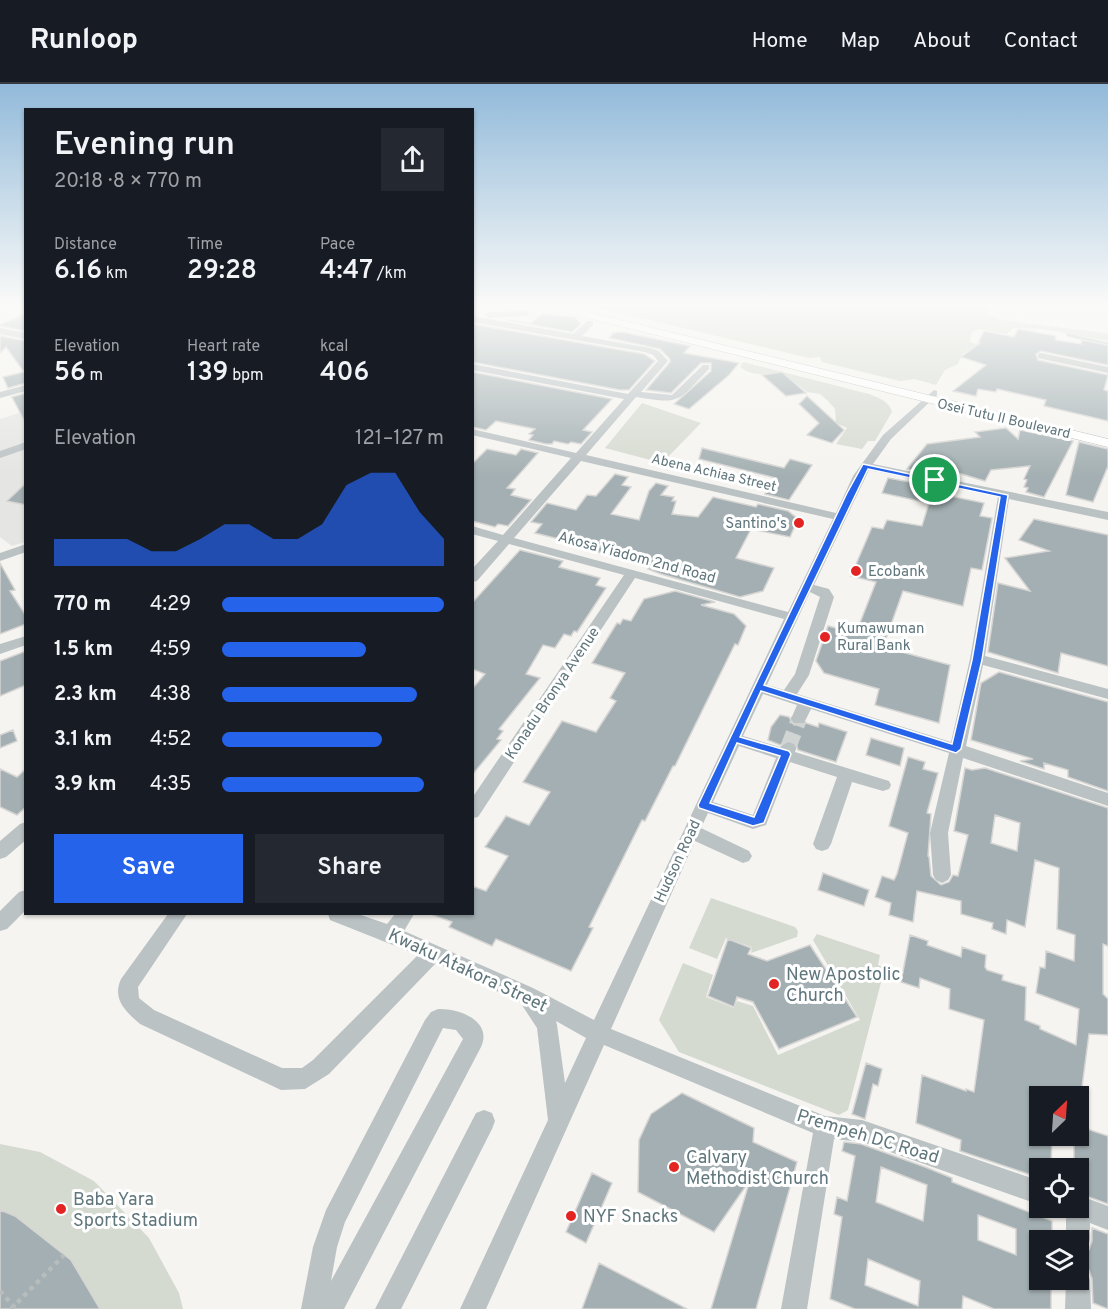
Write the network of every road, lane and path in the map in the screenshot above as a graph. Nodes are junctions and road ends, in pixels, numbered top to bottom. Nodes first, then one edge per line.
1 (661, 363) edge
2 (791, 363) edge
3 (800, 363) edge
4 (1075, 363) edge
5 (474, 367) edge
6 (706, 367) dead end
7 (1108, 370) edge
8 (24, 389) edge
9 (0, 395) edge
10 (634, 396) junction
11 (930, 396) junction
12 (474, 432) edge
13 (1108, 435) edge
14 (1108, 443) edge
15 (24, 446) edge
16 (0, 455) edge
17 (582, 456) junction
18 (866, 466) junction
19 (1004, 495) junction
20 (1108, 516) edge
21 (839, 517) junction
22 (474, 530) edge
23 (508, 539) junction
24 (24, 549) edge
25 (0, 556) edge
26 (632, 573) junction
27 (474, 576) edge
28 (806, 587) junction
29 (792, 616) junction
30 (24, 641) edge
31 (0, 649) edge
32 (977, 660) junction
33 (758, 687) junction
34 (1108, 694) edge
35 (788, 696) junction
36 (806, 702) junction
37 (799, 719) tunnel mouth
38 (734, 739) junction
39 (956, 749) junction
40 (787, 751) junction
41 (846, 774) junction
42 (883, 785) dead end
43 (1108, 800) edge
44 (703, 805) junction
45 (474, 809) edge
46 (691, 831) junction
47 (17, 835) edge
48 (822, 844) dead end
49 (0, 852) edge
50 (743, 856) dead end
51 (942, 875) dead end
52 (24, 900) edge
53 (177, 915) edge
54 (340, 915) edge
55 (404, 915) edge
56 (0, 922) edge
57 (391, 934) junction
58 (433, 953) junction
59 (526, 995) junction
60 (598, 1033) junction
61 (484, 1120) dead end
62 (559, 1124) junction
63 (825, 1127) junction
64 (1029, 1189) edge
65 (1089, 1211) edge
66 (1108, 1218) edge
67 (64, 1255) dead end
68 (1078, 1290) edge
69 (0, 1291) edge
70 (14, 1308) edge
71 (314, 1309) edge
72 (330, 1309) edge
73 (388, 1309) edge
74 (473, 1309) edge
75 (794, 1309) edge
76 (1078, 1309) edge

1 - 10 street
2 - 11 main road, Osei Tutu II Boulevard
3 - 11 main road, Osei Tutu II Boulevard
4 - 7 street
5 - 10 street
6 - 10 street
8 - 9 street
10 - 17 street
11 - 13 main road, Osei Tutu II Boulevard
11 - 14 main road, Osei Tutu II Boulevard
11 - 18 street, Hudson Road
12 - 17 street, Abena Achiaa Street
15 - 16 street
17 - 21 street, Abena Achiaa Street
17 - 23 street
18 - 19 street
18 - 21 street, Hudson Road
19 - 20 street
19 - 32 street
21 - 28 street, Hudson Road
22 - 23 street, Akosa Yiadom 2nd Road
23 - 26 street, Akosa Yiadom 2nd Road
23 - 27 street
24 - 25 street
26 - 29 street, Akosa Yiadom 2nd Road
26 - 45 street, Konadu Bronya Avenue
28 - 29 street, Hudson Road
28 - 35 street
29 - 33 street, Hudson Road
30 - 31 street
32 - 34 street
32 - 39 street
33 - 35 street
33 - 38 street, Hudson Road
35 - 36 street
36 - 37 street
36 - 39 street
38 - 40 street
38 - 44 street, Hudson Road
39 - 43 street
39 - 51 street
40 - 41 street
40 - 44 street
41 - 42 street
41 - 48 street
44 - 46 street, Hudson Road
46 - 50 street
46 - 60 street, Hudson Road
47 - 49 street
52 - 56 street
53 - 58 street
54 - 57 street, Kwaku Atakora Street
55 - 57 street
57 - 58 street, Kwaku Atakora Street
58 - 59 street, Kwaku Atakora Street
59 - 60 street, Kwaku Atakora Street
59 - 62 street
60 - 62 street, Hudson Road
60 - 63 street, Prempeh DC Road
61 - 73 street
62 - 74 street, Hudson Road
63 - 64 street, Prempeh DC Road
63 - 75 street
65 - 66 street
67 - 70 path
68 - 76 street
69 - 70 path
71 - 72 street

